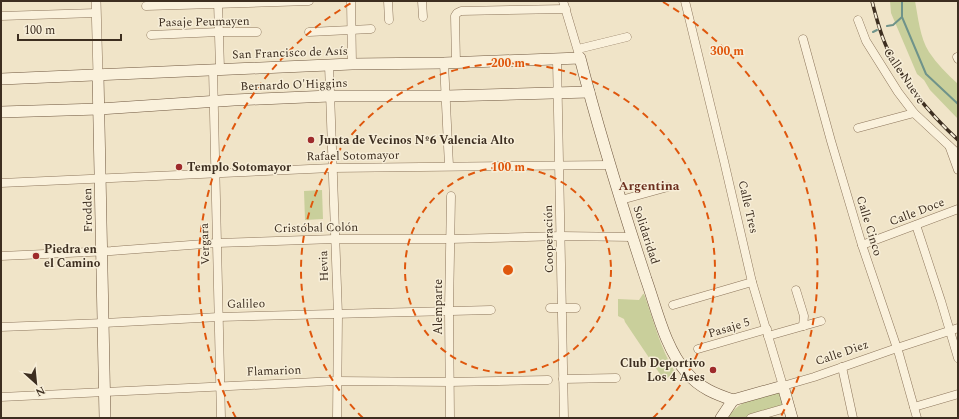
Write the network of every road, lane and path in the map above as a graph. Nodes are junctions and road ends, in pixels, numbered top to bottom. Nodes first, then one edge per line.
1 (96, 1) edge
2 (309, 1) edge
3 (351, 1) edge
4 (388, 1) edge
5 (422, 1) edge
6 (686, 1) edge
7 (218, 3) edge
8 (565, 5) edge
9 (146, 6) dead end
10 (96, 13) junction
11 (1, 16) edge
12 (423, 17) dead end
13 (389, 20) dead end
14 (858, 20) dead end
15 (371, 29) dead end
16 (352, 30) junction
17 (219, 32) junction
18 (257, 32) dead end
19 (309, 32) dead end
20 (152, 35) dead end
21 (627, 36) dead end
22 (803, 39) dead end
23 (579, 54) junction
24 (557, 60) junction
25 (444, 63) junction
26 (456, 63) junction
27 (352, 64) junction
28 (329, 65) junction
29 (217, 69) junction
30 (98, 75) junction
31 (1, 79) edge
32 (589, 92) junction
33 (558, 93) junction
34 (330, 96) junction
35 (446, 96) junction
36 (214, 101) junction
37 (99, 109) junction
38 (1, 112) edge
39 (914, 113) junction
40 (858, 128) dead end
41 (950, 147) junction
42 (958, 154) edge
43 (610, 165) junction
44 (449, 166) junction
45 (560, 166) junction
46 (332, 168) junction
47 (958, 170) edge
48 (215, 172) junction
49 (101, 179) junction
50 (1, 183) edge
51 (668, 187) dead end
52 (451, 196) dead end
53 (621, 200) junction
54 (958, 209) edge
55 (916, 225) junction
56 (561, 236) junction
57 (632, 237) junction
58 (334, 239) junction
59 (450, 239) junction
60 (217, 243) junction
61 (862, 245) junction
62 (102, 252) junction
63 (1, 256) edge
64 (752, 282) junction
65 (796, 290) dead end
66 (673, 305) dead end
67 (550, 308) dead end
68 (562, 308) junction
69 (576, 308) dead end
70 (449, 310) junction
71 (490, 310) dead end
72 (338, 315) junction
73 (219, 316) junction
74 (821, 321) dead end
75 (104, 323) junction
76 (803, 326) junction
77 (1, 327) edge
78 (954, 329) edge
79 (767, 333) junction
80 (897, 348) junction
81 (698, 349) dead end
82 (958, 358) edge
83 (842, 367) junction
84 (616, 378) dead end
85 (564, 379) junction
86 (548, 380) dead end
87 (337, 381) junction
88 (450, 382) junction
89 (220, 386) junction
90 (783, 386) junction
91 (105, 391) junction
92 (958, 394) edge
93 (1, 397) edge
94 (733, 400) junction
95 (789, 407) junction
96 (914, 407) junction
97 (105, 418) edge
98 (221, 418) edge
99 (337, 418) edge
100 (450, 418) edge
101 (564, 418) edge
102 (721, 418) edge
103 (751, 418) edge
104 (792, 418) edge
105 (853, 418) edge
106 (917, 418) edge

1 - 10 street, Frodden
2 - 7 street
3 - 16 street
4 - 13 street
5 - 12 street
6 - 64 street, Calle Tres
7 - 9 street
7 - 17 street, Vergara
8 - 23 street, Solidaridad
8 - 26 street
10 - 11 street
10 - 30 street, Frodden
14 - 39 street, Calle Nueve
15 - 16 street
16 - 19 street
16 - 27 street
17 - 18 street, Pasaje Peumayen
17 - 20 street, Pasaje Peumayen
17 - 29 street, Vergara
21 - 23 street
22 - 61 street, Calle Cinco
23 - 24 main road, San Francisco de Asís
23 - 32 main road, Solidaridad
24 - 26 main road, San Francisco de Asís
24 - 33 street, Cooperación
25 - 26 main road, San Francisco de Asís
25 - 27 main road, San Francisco de Asís
25 - 35 street
27 - 28 main road, San Francisco de Asís
28 - 29 main road, San Francisco de Asís
28 - 34 street, Hevia
29 - 30 main road, San Francisco de Asís
29 - 36 street, Vergara
30 - 31 main road, San Francisco de Asís
30 - 37 main road, Frodden
32 - 33 main road, Bernardo O'Higgins
32 - 43 main road, Solidaridad
33 - 35 main road, Bernardo O'Higgins
33 - 45 street, Cooperación
34 - 35 main road, Bernardo O'Higgins
34 - 36 main road, Bernardo O'Higgins
34 - 46 street, Hevia
35 - 44 street
36 - 37 main road, Bernardo O'Higgins
36 - 48 street, Vergara
37 - 38 main road, Bernardo O'Higgins
37 - 49 main road, Frodden
39 - 40 street
39 - 41 street, Calle Nueve
41 - 42 street, Calle Nueve
41 - 47 street
43 - 45 street, Rafael Sotomayor
43 - 53 main road, Solidaridad
44 - 45 street, Rafael Sotomayor
44 - 46 street, Rafael Sotomayor
45 - 56 street, Cooperación
46 - 48 street, Rafael Sotomayor
46 - 58 street, Hevia
48 - 49 street, Rafael Sotomayor
48 - 60 street, Vergara
49 - 50 street, Rafael Sotomayor
49 - 62 main road, Frodden
51 - 53 street
52 - 59 street, Alemparte
53 - 57 main road, Solidaridad
54 - 55 street, Calle Doce
55 - 61 street, Calle Doce
55 - 78 street
56 - 57 street, Cristóbal Colón
56 - 59 street, Cristóbal Colón
56 - 68 street, Cooperación
57 - 94 main road, Solidaridad
58 - 59 street, Cristóbal Colón
58 - 60 street, Cristóbal Colón
58 - 72 street, Hevia
59 - 70 street, Alemparte
60 - 62 street, Cristóbal Colón
60 - 73 street, Vergara
61 - 80 street, Calle Cinco
62 - 63 street, Cristóbal Colón
62 - 75 main road, Frodden
64 - 66 street
64 - 79 street, Calle Tres
65 - 76 street
67 - 68 street
68 - 69 street
68 - 85 street, Cooperación
70 - 71 street, Galileo
70 - 72 street, Galileo
70 - 88 street, Alemparte
72 - 73 street, Galileo
72 - 87 street, Hevia
73 - 75 street, Galileo
73 - 89 street, Vergara
74 - 76 street, Pasaje 5
75 - 77 street, Galileo
75 - 91 main road, Frodden
76 - 79 street, Pasaje 5
78 - 80 street, Calle Diez
78 - 82 street
79 - 81 street, Pasaje 5
79 - 90 street, Calle Tres
80 - 83 street, Calle Diez
80 - 96 street, Calle Cinco
83 - 90 street, Calle Diez
83 - 105 street
84 - 85 street
85 - 101 street, Cooperación
86 - 88 street, Flamarion
87 - 88 street, Flamarion
87 - 89 street, Flamarion
87 - 99 street, Hevia
88 - 100 street, Alemparte
89 - 91 street, Flamarion
89 - 98 street, Vergara
90 - 94 main road, Calle Diez
90 - 95 main road, Calle Tres
91 - 93 street, Flamarion
91 - 97 main road, Frodden
92 - 96 street
94 - 102 main road
95 - 103 street
95 - 104 main road, Calle Tres
96 - 106 street, Calle Cinco

